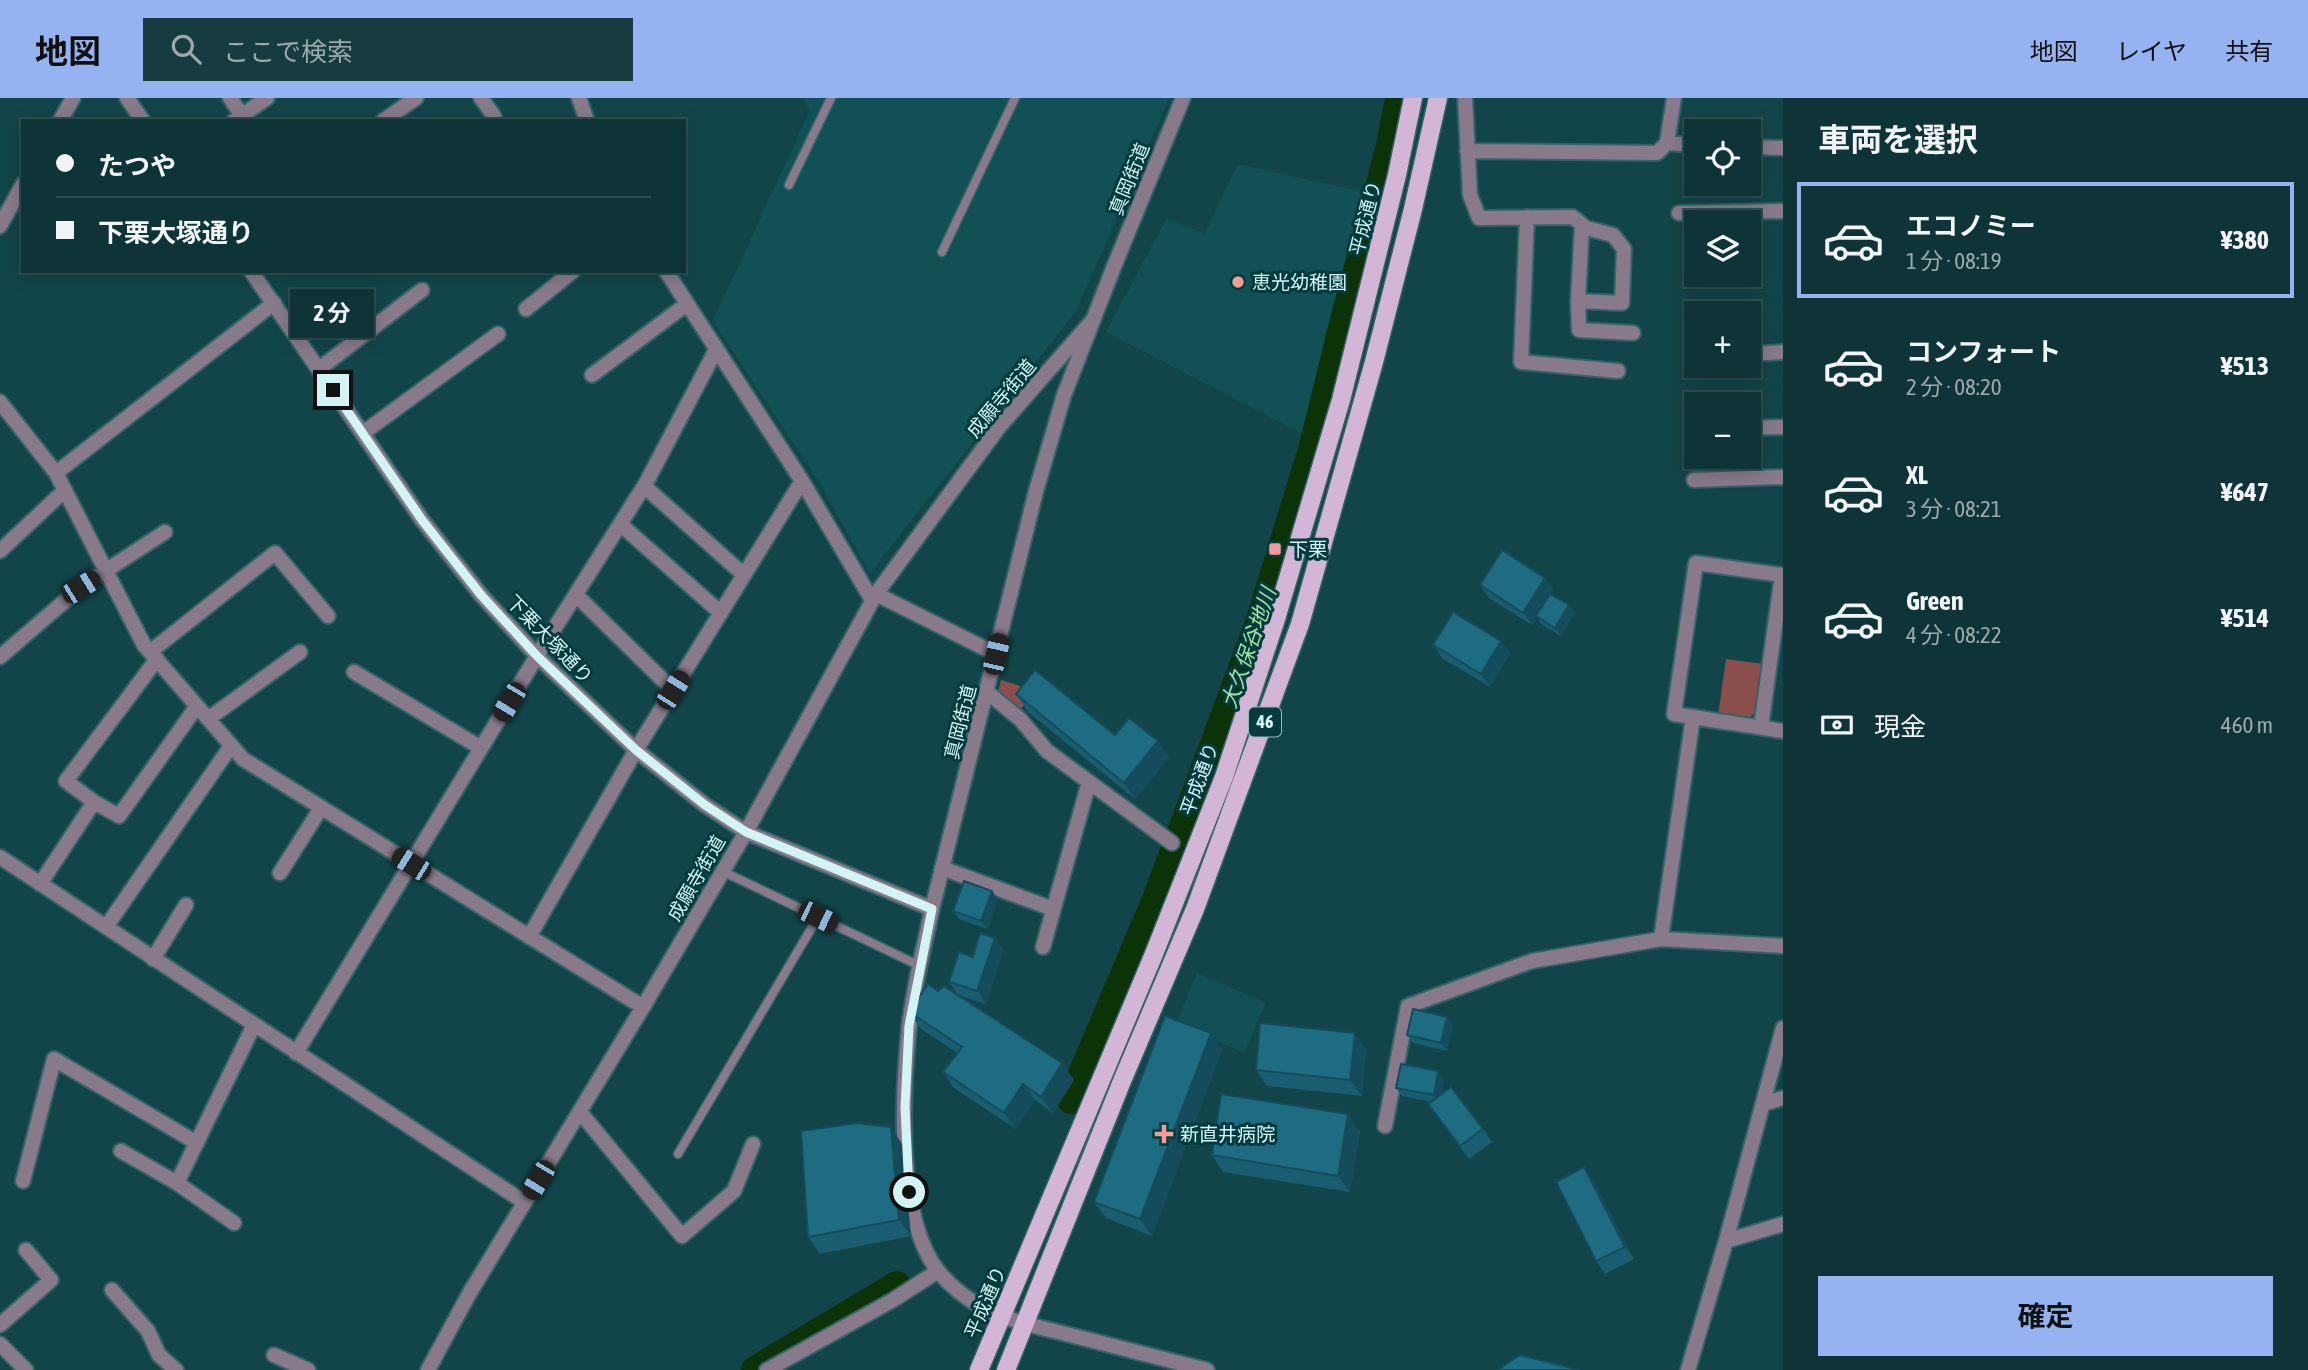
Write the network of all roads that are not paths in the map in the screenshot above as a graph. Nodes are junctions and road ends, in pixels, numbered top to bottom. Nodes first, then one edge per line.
1 (73, 98) edge
2 (127, 98) edge
3 (230, 98) edge
4 (267, 98) edge
5 (416, 98) edge
6 (481, 98) edge
7 (579, 98) edge
8 (831, 98) edge
9 (1014, 98) edge
10 (1183, 98) edge
11 (1413, 98) edge
12 (1438, 98) edge
13 (1465, 98) edge
14 (1674, 98) edge
15 (61, 119) edge
16 (143, 119) edge
17 (241, 119) edge
18 (386, 119) edge
19 (494, 119) edge
20 (586, 119) edge
21 (1667, 144) junction
22 (1684, 145) edge
23 (1761, 147) edge
24 (1783, 148) edge
25 (1468, 151) junction
26 (789, 185) dead end
27 (21, 188) edge
28 (1783, 211) edge
29 (1679, 213) dead end
30 (1527, 217) junction
31 (1582, 225) junction
32 (0, 226) edge
33 (942, 253) dead end
34 (252, 273) edge
35 (571, 273) edge
36 (667, 273) edge
37 (422, 290) dead end
38 (1578, 301) junction
39 (274, 303) junction
40 (687, 304) junction
41 (526, 309) dead end
42 (1093, 320) junction
43 (1633, 333) dead end
44 (498, 334) dead end
45 (716, 350) junction
46 (1783, 352) edge
47 (1761, 353) edge
48 (319, 369) junction
49 (1618, 371) dead end
50 (592, 375) dead end
51 (0, 402) edge
52 (1761, 428) edge
53 (1783, 428) edge
54 (363, 433) junction
55 (56, 472) junction
56 (1783, 477) edge
57 (1693, 480) dead end
58 (802, 481) junction
59 (644, 486) junction
60 (65, 490) junction
61 (620, 524) junction
62 (165, 532) dead end
63 (0, 551) edge
64 (107, 571) junction
65 (744, 575) junction
66 (576, 595) junction
67 (874, 597) junction
68 (721, 613) junction
69 (328, 616) dead end
70 (300, 652) dead end
71 (996, 654) junction
72 (153, 656) junction
73 (537, 656) junction
74 (0, 657) edge
75 (354, 672) dead end
76 (673, 690) junction
77 (987, 692) junction
78 (197, 706) junction
79 (1693, 717) junction
80 (208, 719) junction
81 (1761, 727) junction
82 (1783, 731) edge
83 (231, 746) junction
84 (481, 748) junction
85 (636, 750) junction
86 (1089, 782) junction
87 (94, 802) junction
88 (321, 808) junction
89 (746, 832) junction
90 (1172, 844) dead end
91 (0, 858) edge
92 (411, 864) junction
93 (942, 868) junction
94 (722, 872) junction
95 (280, 873) dead end
96 (40, 884) junction
97 (186, 905) dead end
98 (932, 909) junction
99 (1054, 909) junction
100 (818, 917) junction
101 (106, 927) junction
102 (529, 937) junction
103 (1661, 939) junction
104 (1783, 946) edge
105 (1043, 947) dead end
106 (153, 958) junction
107 (920, 966) junction
108 (643, 1007) junction
109 (254, 1026) junction
110 (1783, 1028) edge
111 (296, 1053) junction
112 (1783, 1098) edge
113 (1763, 1104) junction
114 (580, 1112) junction
115 (1385, 1126) dead end
116 (197, 1143) junction
117 (753, 1144) dead end
118 (121, 1151) dead end
119 (678, 1154) dead end
120 (23, 1181) dead end
121 (177, 1183) junction
122 (524, 1202) junction
123 (234, 1223) dead end
124 (1783, 1224) edge
125 (1726, 1241) junction
126 (26, 1250) dead end
127 (938, 1270) junction
128 (112, 1290) dead end
129 (1002, 1316) junction
130 (1026, 1324) junction
131 (0, 1325) edge
132 (0, 1344) edge
133 (274, 1355) dead end
134 (26, 1370) edge
135 (176, 1370) edge
136 (308, 1370) edge
137 (428, 1370) edge
138 (767, 1370) edge
139 (979, 1370) edge
140 (1006, 1370) edge
141 (1207, 1370) edge
142 (1688, 1370) edge

1 - 15 street
2 - 16 street
3 - 17 street
4 - 17 street
5 - 18 street
6 - 19 street
7 - 20 street
8 - 26 lane
9 - 33 lane
10 - 42 street, 真岡街道
11 - 129 main road, 平成通り / 46
12 - 130 main road, 46
13 - 25 street
14 - 21 street
21 - 22 street
21 - 25 street
23 - 24 street
25 - 30 street
27 - 32 street
28 - 29 street
30 - 31 street
30 - 49 street
31 - 38 street
31 - 38 street
34 - 39 street, 下栗大塚通り
35 - 41 street
36 - 40 street
37 - 48 street
38 - 43 street
39 - 48 street, 下栗大塚通り
39 - 55 street
40 - 45 street
40 - 50 street
42 - 67 street, 成願寺街道
42 - 71 street, 真岡街道
44 - 54 street
45 - 58 street
45 - 59 street
46 - 47 street
48 - 54 street, 下栗大塚通り
51 - 55 street
52 - 53 street
54 - 73 street, 下栗大塚通り
55 - 60 street
56 - 57 street
58 - 65 street
58 - 67 street
59 - 61 street
59 - 65 street
60 - 63 street
60 - 64 street
61 - 66 street
61 - 68 street
62 - 64 street
64 - 72 street
64 - 74 street
65 - 68 street
66 - 73 street
66 - 76 street
67 - 71 street
67 - 89 street, 成願寺街道
68 - 76 street
69 - 72 street
70 - 80 street
71 - 77 street, 真岡街道
72 - 78 street
72 - 87 street
73 - 84 street
73 - 85 street, 下栗大塚通り
75 - 84 street
76 - 85 street
77 - 86 street
77 - 93 street, 真岡街道
78 - 80 street
78 - 87 street
79 - 81 street
79 - 81 street
79 - 103 street
80 - 83 street
81 - 82 street
83 - 88 street
83 - 101 street
84 - 92 street
85 - 89 street, 下栗大塚通り
85 - 102 street
86 - 90 street
86 - 99 street
87 - 96 street
88 - 92 street
88 - 95 street
89 - 94 street, 成願寺街道
89 - 98 street, 下栗大塚通り
91 - 96 street
92 - 102 street
92 - 111 street
93 - 98 street, 真岡街道
93 - 99 street
94 - 100 lane
94 - 108 street, 成願寺街道
96 - 101 street
97 - 106 street
98 - 107 street, 真岡街道
99 - 105 street
100 - 107 lane
100 - 119 lane
101 - 106 street
102 - 108 street
103 - 104 street
103 - 115 street
106 - 109 street
107 - 127 street, 真岡街道
108 - 114 street, 成願寺街道
109 - 111 street
109 - 116 street
110 - 113 street
111 - 122 street
112 - 113 street
113 - 125 street
114 - 117 street
114 - 122 street, 成願寺街道
116 - 120 street
116 - 121 street
118 - 121 street
121 - 123 street
122 - 137 street, 成願寺街道
124 - 125 street
125 - 142 street
126 - 131 street
127 - 129 street, 真岡街道
127 - 138 street
128 - 135 street
129 - 130 street, 真岡街道
129 - 139 main road, 平成通り / 46
130 - 140 main road, 46
130 - 141 street, 真岡街道
132 - 134 street
133 - 136 street

